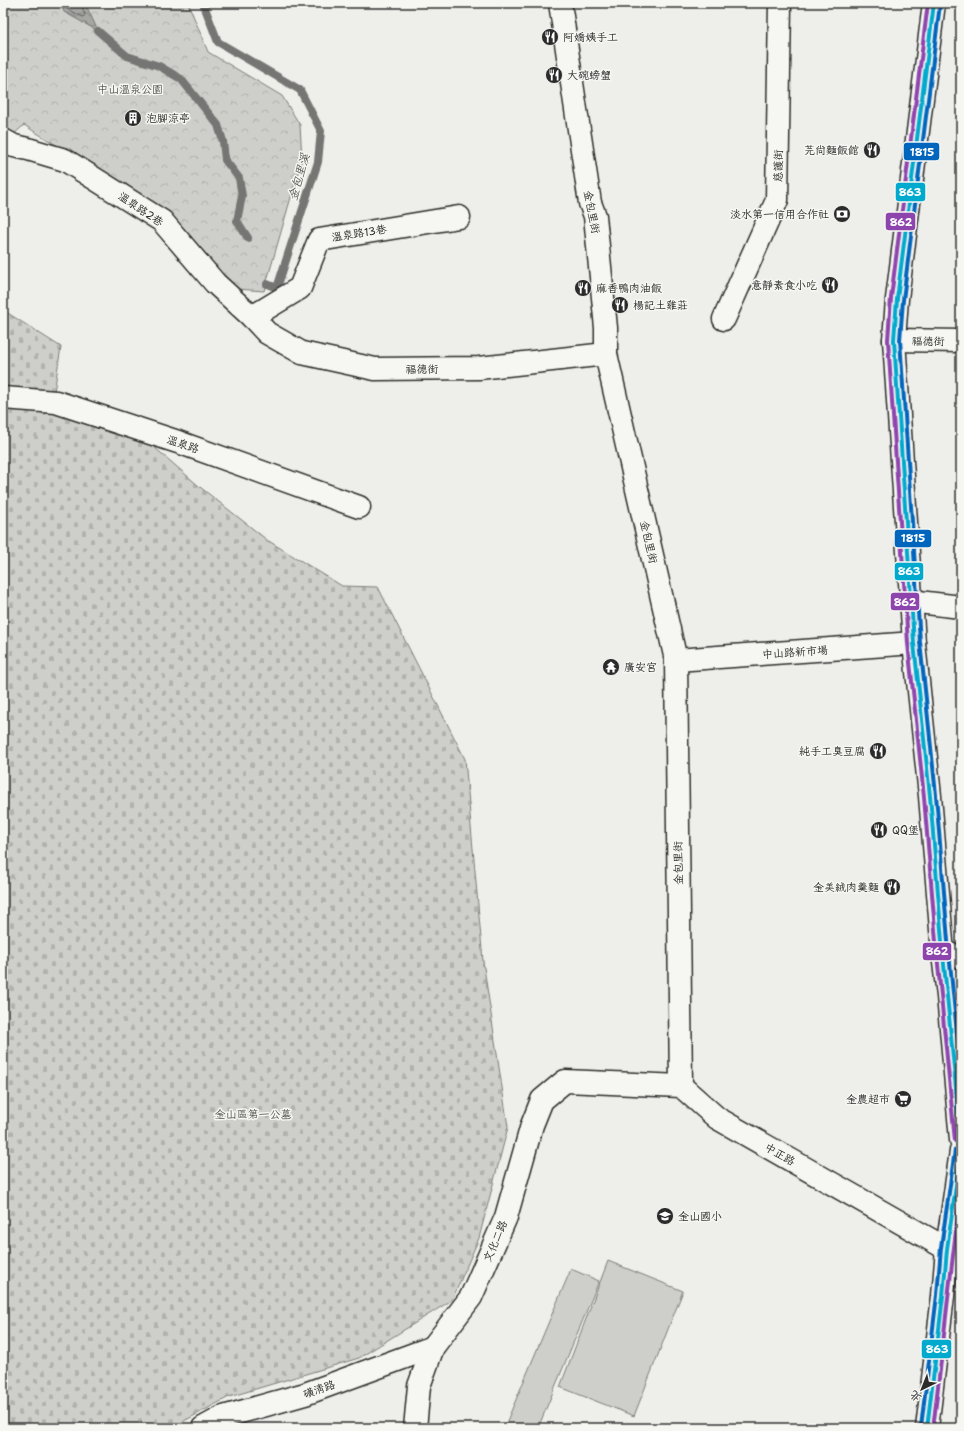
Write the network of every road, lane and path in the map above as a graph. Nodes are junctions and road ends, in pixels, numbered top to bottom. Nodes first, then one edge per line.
1 (560, 3) edge
2 (780, 3) edge
3 (934, 3) edge
4 (3, 140) edge
5 (459, 217) dead end
6 (252, 317) junction
7 (724, 319) dead end
8 (894, 340) junction
9 (961, 341) edge
10 (606, 354) junction
11 (3, 398) edge
12 (359, 507) dead end
13 (910, 601) junction
14 (961, 607) edge
15 (914, 644) junction
16 (676, 660) junction
17 (952, 955) edge
18 (680, 1086) junction
19 (961, 1140) edge
20 (961, 1151) edge
21 (954, 1253) edge
22 (434, 1347) junction
23 (203, 1428) edge
24 (415, 1428) edge
25 (927, 1428) edge

1 - 10 street, 金包里街
2 - 7 street, 慈護街
3 - 8 street
4 - 6 street, 溫泉路2巷
5 - 6 street, 溫泉路13巷
6 - 10 street, 福德街
8 - 9 street, 福德街
8 - 13 street
10 - 16 street, 金包里街
11 - 12 street, 溫泉路
13 - 14 street
13 - 15 street
15 - 16 street, 中山路新市場
15 - 17 street
16 - 18 street, 金包里街
17 - 19 street
18 - 21 street, 中正路
18 - 22 street, 文化二路
20 - 21 street
21 - 25 street
22 - 23 street, 磺清路
22 - 24 street, 文化二路

